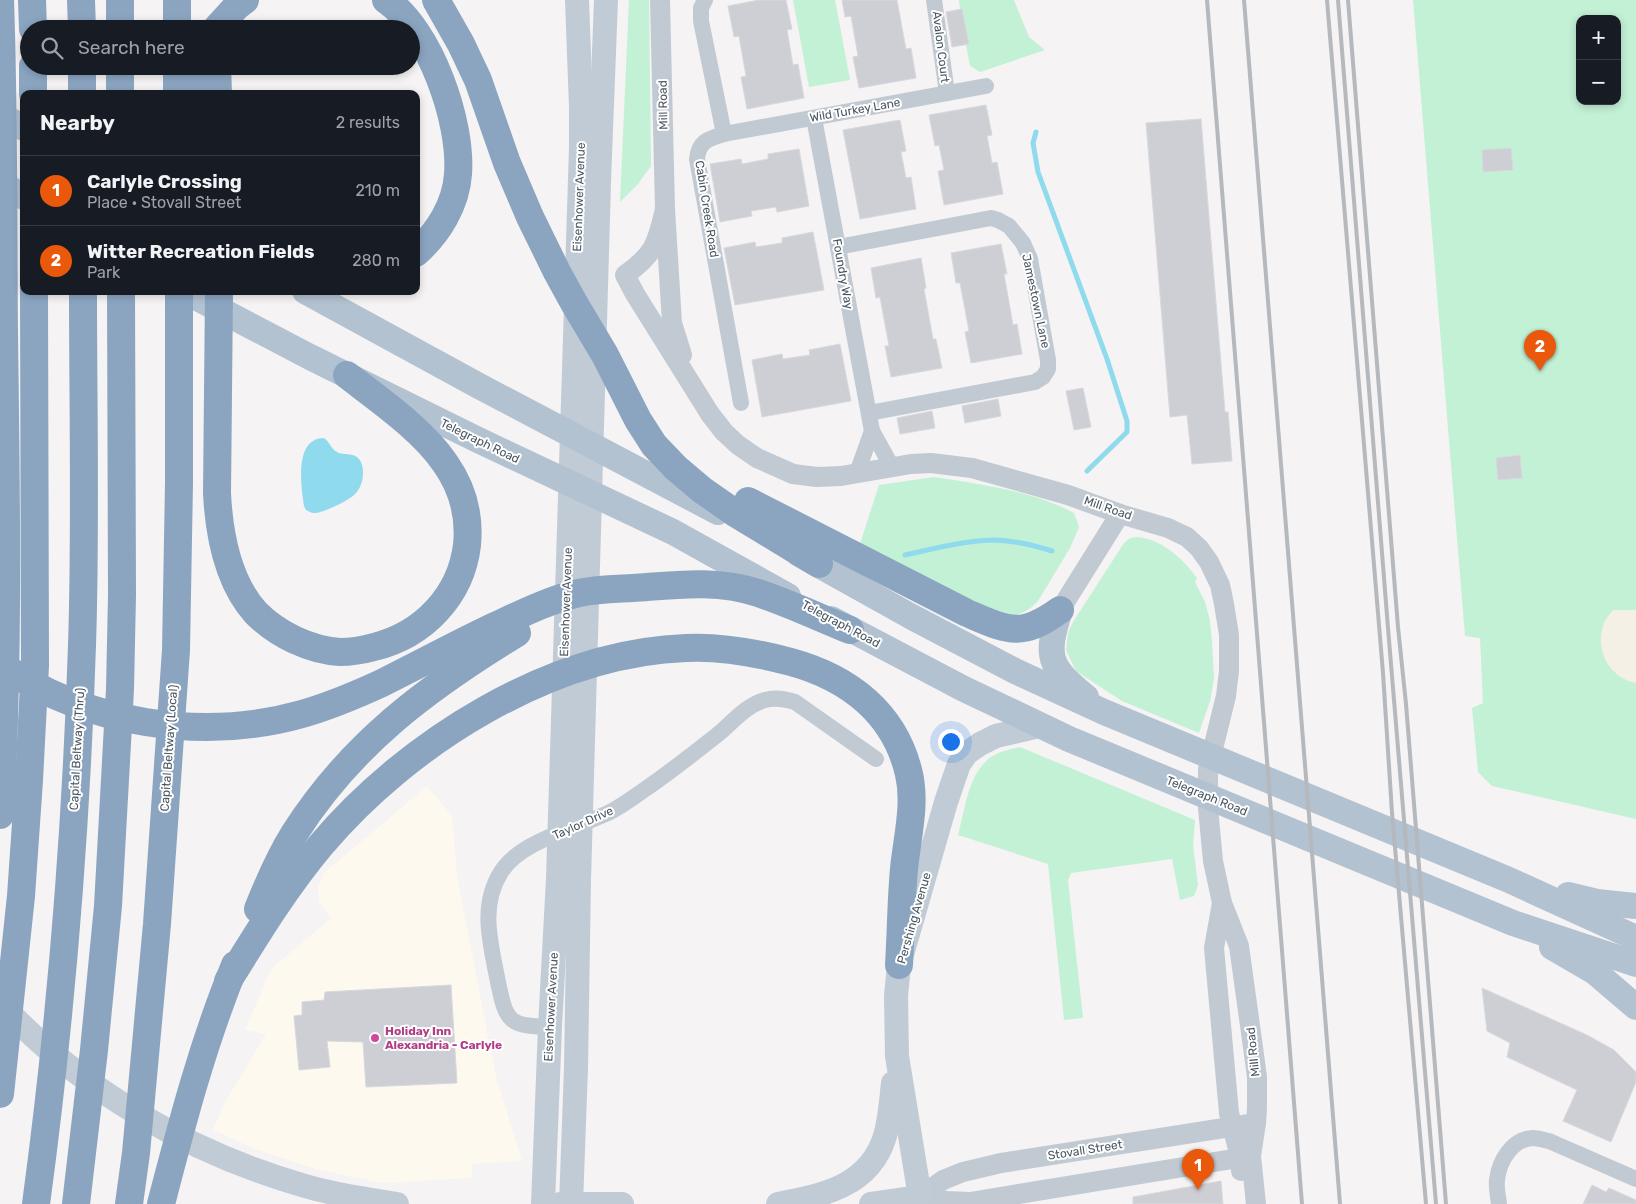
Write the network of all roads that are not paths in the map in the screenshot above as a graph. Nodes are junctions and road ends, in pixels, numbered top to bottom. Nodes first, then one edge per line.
1 (0, 0) edge
2 (32, 0) edge
3 (82, 0) edge
4 (120, 0) edge
5 (177, 0) edge
6 (215, 0) edge
7 (245, 0) edge
8 (386, 0) edge
9 (436, 0) edge
10 (578, 0) edge
11 (606, 0) edge
12 (660, 0) edge
13 (705, 0) edge
14 (934, 0) edge
15 (32, 20) edge
16 (82, 20) edge
17 (120, 20) edge
18 (177, 20) edge
19 (216, 20) edge
20 (224, 20) edge
21 (408, 20) edge
22 (420, 39) edge
23 (82, 75) edge
24 (120, 75) edge
25 (177, 75) edge
26 (196, 75) edge
27 (217, 75) edge
28 (986, 86) dead end
29 (82, 90) edge
30 (120, 90) edge
31 (177, 90) edge
32 (192, 90) edge
33 (218, 90) edge
34 (947, 93) junction
35 (0, 115) edge
36 (814, 118) junction
37 (20, 126) edge
38 (724, 134) junction
39 (0, 183) edge
40 (20, 195) edge
41 (665, 210) junction
42 (838, 247) junction
43 (420, 250) edge
44 (34, 295) edge
45 (83, 295) edge
46 (178, 295) edge
47 (192, 295) edge
48 (219, 295) edge
49 (312, 295) edge
50 (121, 299) edge
51 (605, 355) junction
52 (347, 375) junction
53 (690, 381) junction
54 (741, 403) dead end
55 (869, 413) junction
56 (872, 431) junction
57 (892, 467) junction
58 (857, 473) junction
59 (1120, 514) junction
60 (819, 564) junction
61 (634, 587) junction
62 (1060, 610) junction
63 (912, 617) junction
64 (850, 630) junction
65 (0, 664) edge
66 (1104, 712) junction
67 (1039, 726) junction
68 (876, 759) dead end
69 (0, 815) edge
70 (568, 880) junction
71 (1509, 880) junction
72 (1222, 903) junction
73 (1636, 906) edge
74 (1513, 923) junction
75 (1636, 938) edge
76 (1636, 964) edge
77 (900, 965) junction
78 (228, 982) junction
79 (0, 1003) edge
80 (1636, 1007) edge
81 (550, 1027) junction
82 (897, 1056) junction
83 (0, 1094) edge
84 (1256, 1123) junction
85 (1232, 1126) junction
86 (1245, 1157) junction
87 (1636, 1179) edge
88 (921, 1200) edge
89 (36, 1204) edge
90 (76, 1204) edge
91 (129, 1204) edge
92 (161, 1204) edge
93 (398, 1204) edge
94 (543, 1204) edge
95 (560, 1204) edge
96 (571, 1204) edge
97 (622, 1204) edge
98 (778, 1204) edge
99 (871, 1204) edge
100 (1243, 1204) edge
101 (1256, 1204) edge
102 (1499, 1204) edge

1 - 69 highway
2 - 15 highway
3 - 16 highway
4 - 17 highway
5 - 18 highway
6 - 19 highway
7 - 20 highway
8 - 21 highway
9 - 51 highway
10 - 70 main road, Eisenhower Avenue
11 - 70 main road, Eisenhower Avenue
12 - 41 street, Mill Road
13 - 38 street
14 - 34 street, Avalon Court
22 - 43 highway
23 - 29 highway
24 - 30 highway
25 - 31 highway
26 - 32 highway
27 - 33 highway
28 - 34 street, Wild Turkey Lane
34 - 36 street, Wild Turkey Lane
35 - 37 main road
36 - 38 street, Wild Turkey Lane
36 - 42 street, Foundry Way
38 - 54 street, Cabin Creek Road
39 - 40 main road
41 - 53 street, Mill Road
41 - 53 street, Mill Road
42 - 55 street, Foundry Way
42 - 55 street, Jamestown Lane
44 - 83 highway
45 - 89 highway, Capital Beltway (Thru)
46 - 91 highway, Capital Beltway (Local)
47 - 52 main road, Telegraph Road
48 - 52 highway
49 - 60 main road
50 - 90 highway
51 - 60 highway
51 - 62 highway
52 - 64 main road, Telegraph Road
53 - 58 street, Mill Road
55 - 56 street, Foundry Way
56 - 57 street, Foundry Way
56 - 58 street, Foundry Way
57 - 58 street, Mill Road
57 - 59 street, Mill Road
59 - 62 street
59 - 72 street, Mill Road
60 - 63 main road
61 - 64 highway
61 - 65 highway
61 - 78 highway
62 - 63 main road
62 - 66 main road
63 - 66 main road
64 - 67 main road, Telegraph Road
66 - 71 main road
67 - 74 main road, Telegraph Road
67 - 77 main road, Pershing Avenue
68 - 81 street, Taylor Drive
70 - 81 main road, Eisenhower Avenue
70 - 96 main road, Eisenhower Avenue
71 - 73 main road
71 - 75 main road
72 - 84 street, Mill Road
72 - 85 street, Mill Road
74 - 76 main road
74 - 80 main road
77 - 78 highway
77 - 82 main road, Pershing Avenue
78 - 92 highway
79 - 93 main road
81 - 94 main road, Eisenhower Avenue
82 - 88 main road, Pershing Avenue
82 - 98 main road
84 - 85 street, Stovall Street
84 - 86 street, Mill Road
85 - 86 street, Mill Road
85 - 88 street, Stovall Street
86 - 88 street, Stovall Street
86 - 100 street, Mill Road
86 - 101 street, Mill Road
87 - 102 street
88 - 99 main road, Stovall Street
95 - 96 main road
96 - 97 main road

